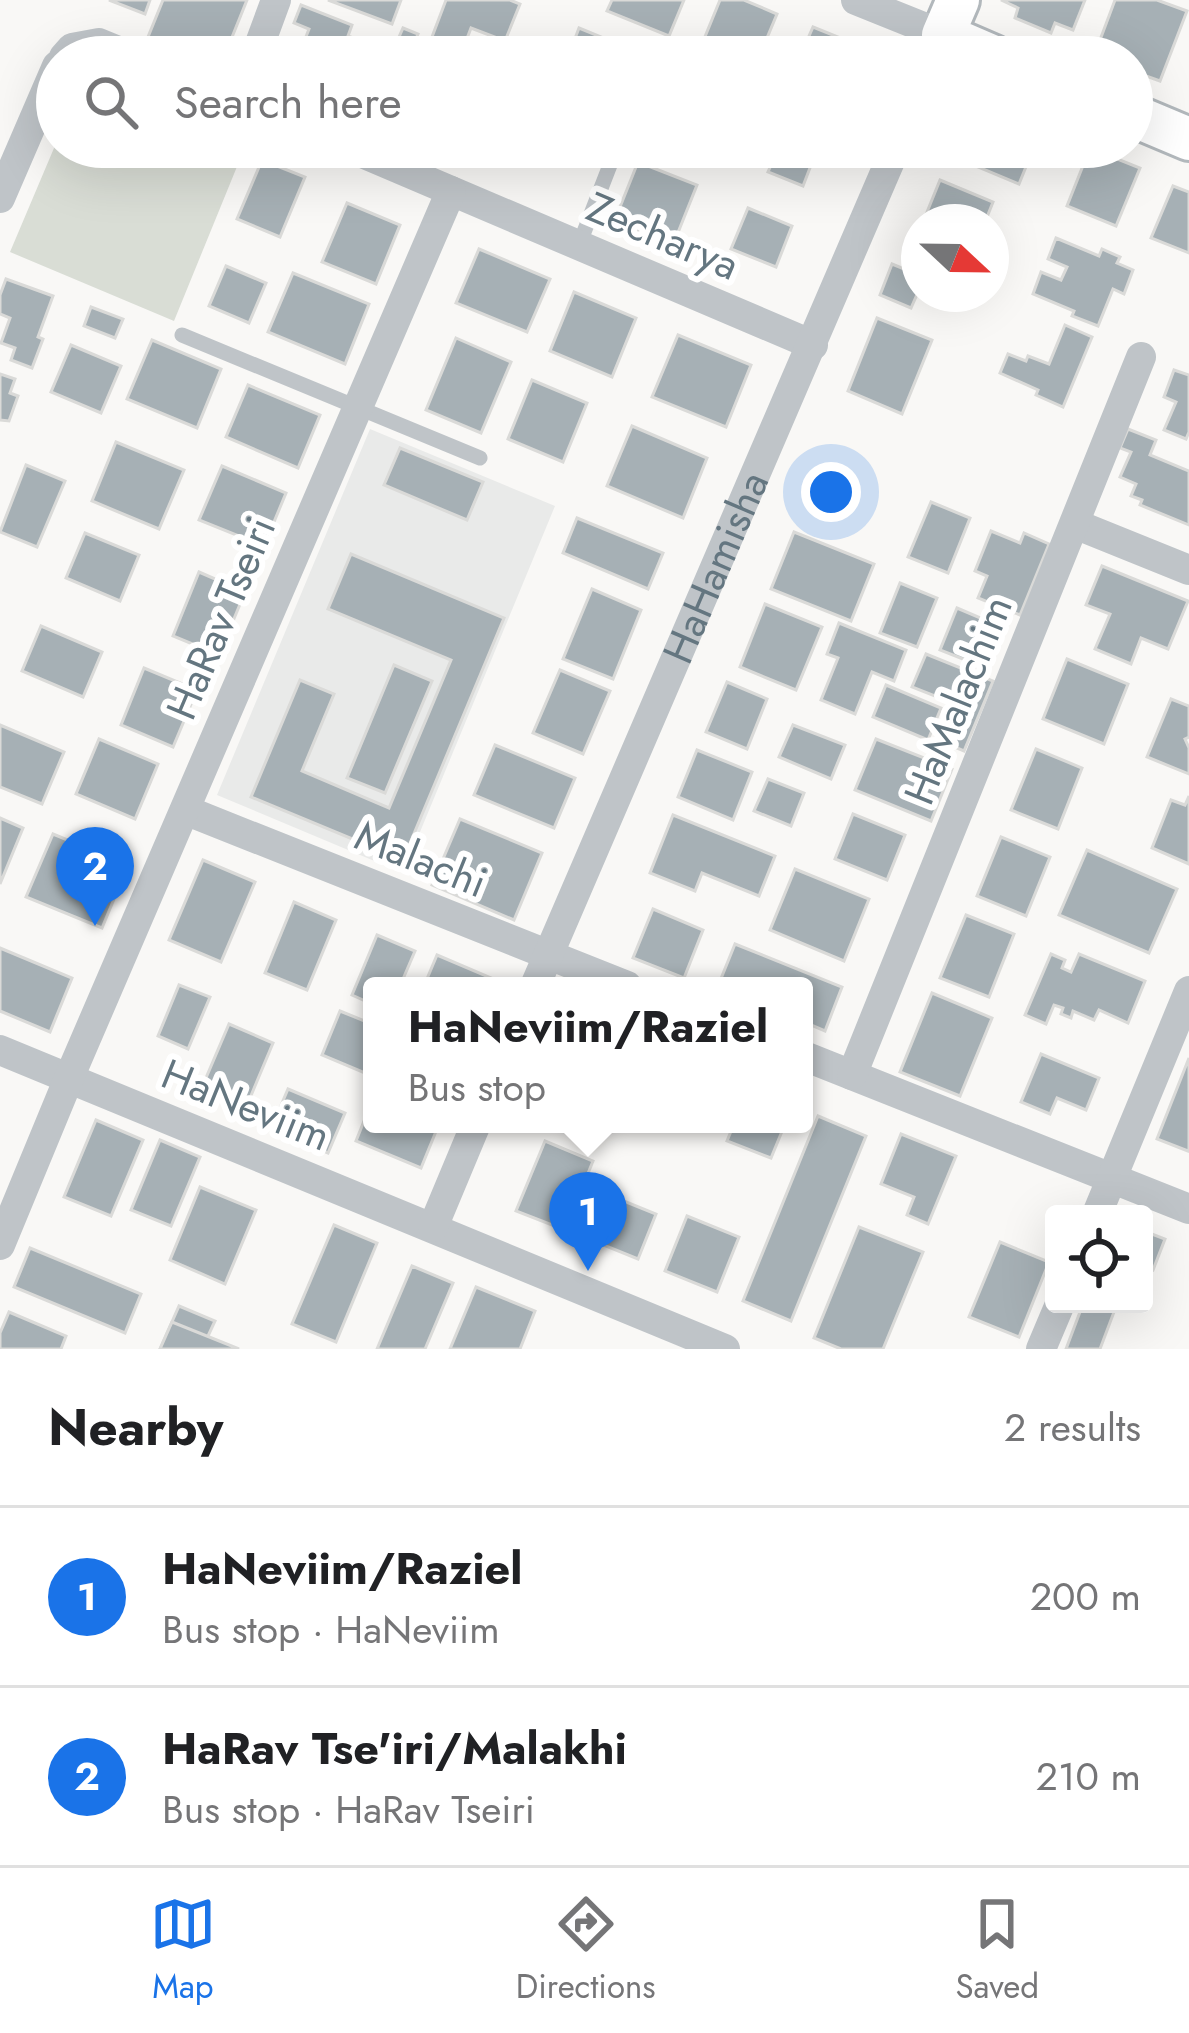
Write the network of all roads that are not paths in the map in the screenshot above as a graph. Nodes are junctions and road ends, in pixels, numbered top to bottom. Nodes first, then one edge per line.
1 (276, 0) edge
2 (856, 0) edge
3 (945, 31) edge
4 (263, 36) edge
5 (36, 115) edge
6 (1153, 124) edge
7 (1189, 140) edge
8 (397, 168) edge
9 (609, 168) edge
10 (887, 168) edge
11 (451, 191) junction
12 (0, 198) edge
13 (579, 245) junction
14 (182, 335) dead end
15 (813, 345) junction
16 (1141, 357) dead end
17 (358, 408) junction
18 (480, 458) dead end
19 (1075, 524) junction
20 (1189, 570) edge
21 (184, 809) junction
22 (548, 955) junction
23 (539, 977) edge
24 (604, 977) edge
25 (1189, 991) edge
26 (0, 1050) edge
27 (813, 1060) edge
28 (852, 1075) junction
29 (69, 1078) junction
30 (472, 1133) edge
31 (1112, 1178) junction
32 (1101, 1205) edge
33 (1189, 1209) edge
34 (433, 1227) junction
35 (0, 1245) edge
36 (1056, 1313) edge
37 (725, 1349) edge
38 (1041, 1349) edge

1 - 4 street
2 - 3 street
5 - 12 street
6 - 7 street
8 - 11 street, Zecharya
9 - 13 lane
10 - 15 street, HaHamisha
11 - 13 street, Zecharya
11 - 17 street, HaRav Tseiri
13 - 15 street, Zecharya
14 - 17 lane
15 - 22 street, HaHamisha
16 - 19 street, HaMalachim
17 - 18 lane
17 - 21 street, HaRav Tseiri
19 - 20 street
19 - 28 street, HaMalachim
21 - 22 street, Malachi
21 - 29 street, HaRav Tseiri
22 - 23 street, HaHamisha
22 - 24 street, Malachi
25 - 31 street
26 - 29 street, HaNeviim
27 - 28 street
28 - 31 street
29 - 34 street, HaNeviim
29 - 35 street, HaRav Tseiri
30 - 34 street
31 - 32 street
31 - 33 street
34 - 37 street, HaNeviim
36 - 38 street

